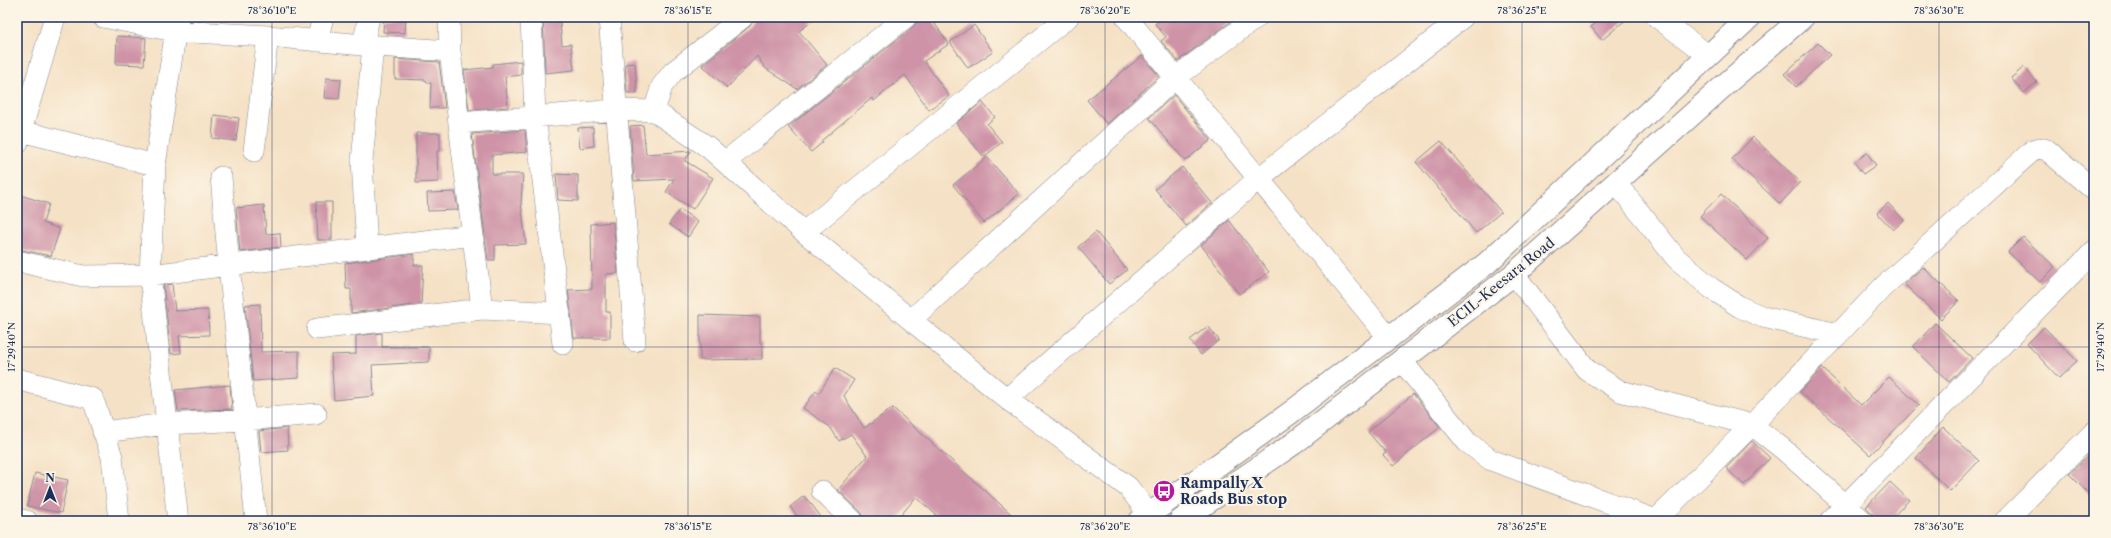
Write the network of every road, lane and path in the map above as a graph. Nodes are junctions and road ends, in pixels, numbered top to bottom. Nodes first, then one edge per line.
1 (56, 17) edge
2 (103, 17) edge
3 (323, 17) edge
4 (369, 17) edge
5 (449, 17) edge
6 (531, 17) edge
7 (609, 17) edge
8 (743, 17) edge
9 (906, 17) edge
10 (1068, 17) edge
11 (1126, 17) edge
12 (1257, 17) edge
13 (1463, 17) edge
14 (1657, 17) edge
15 (1750, 17) edge
16 (1802, 17) edge
17 (134, 20) edge
18 (176, 24) edge
19 (268, 36) junction
20 (318, 41) junction
21 (368, 46) junction
22 (450, 51) junction
23 (1709, 56) junction
24 (1175, 78) junction
25 (618, 110) junction
26 (654, 111) junction
27 (535, 115) junction
28 (459, 122) junction
29 (18, 135) edge
30 (254, 151) dead end
31 (725, 162) junction
32 (155, 165) junction
33 (222, 177) dead end
34 (1258, 179) junction
35 (1616, 183) junction
36 (2094, 190) edge
37 (804, 232) junction
38 (473, 235) junction
39 (367, 248) junction
40 (2094, 250) edge
41 (17, 260) edge
42 (229, 266) junction
43 (1514, 274) junction
44 (150, 275) junction
45 (482, 309) junction
46 (560, 313) junction
47 (912, 319) junction
48 (317, 329) dead end
49 (1838, 334) junction
50 (1389, 338) junction
51 (636, 341) dead end
52 (564, 344) dead end
53 (1402, 361) junction
54 (17, 379) edge
55 (1007, 399) junction
56 (316, 414) dead end
57 (246, 420) junction
58 (166, 424) junction
59 (1752, 425) junction
60 (103, 432) junction
61 (2094, 432) edge
62 (822, 491) dead end
63 (1846, 504) junction
64 (17, 518) edge
65 (1143, 518) edge
66 (1655, 520) edge
67 (27, 521) edge
68 (119, 521) edge
69 (178, 521) edge
70 (256, 521) edge
71 (853, 521) edge
72 (1180, 521) edge
73 (1830, 521) edge
74 (1864, 521) edge
75 (2005, 521) edge

1 - 29 street
2 - 17 street
3 - 20 street
4 - 21 street
5 - 22 street
6 - 27 street
7 - 25 street
8 - 26 street
9 - 31 street
10 - 37 street
11 - 24 street
12 - 24 street
13 - 34 street
14 - 23 street
15 - 23 main road, ECIL-Keesara Road
16 - 35 main road, ECIL-Keesara Road
17 - 18 street
18 - 19 street
18 - 32 street
19 - 20 street
19 - 30 street
20 - 21 street
21 - 22 street
21 - 39 street
22 - 28 street
23 - 50 main road, ECIL-Keesara Road
24 - 34 street
24 - 47 street
25 - 26 street
25 - 27 street
25 - 51 street
26 - 31 street
27 - 28 street
27 - 46 street
28 - 38 street
29 - 32 street
31 - 37 street
32 - 44 street
33 - 42 street
34 - 50 street
34 - 55 street
35 - 43 main road, ECIL-Keesara Road
35 - 49 street
36 - 49 street
37 - 47 street
38 - 39 street
38 - 45 street
39 - 42 street
40 - 63 street
41 - 44 street
42 - 44 street
42 - 57 street
43 - 53 main road, ECIL-Keesara Road
43 - 59 street
44 - 58 street
45 - 46 street
45 - 48 street
46 - 52 street
47 - 55 street
49 - 59 street
50 - 65 main road, ECIL-Keesara Road
53 - 66 street
53 - 72 main road, ECIL-Keesara Road
54 - 60 street
55 - 65 street
56 - 57 street
57 - 58 street
57 - 70 street
58 - 60 street
58 - 69 street
59 - 63 street
59 - 66 street
60 - 68 street
61 - 75 street
62 - 71 street
63 - 73 street
63 - 74 street
64 - 67 street

